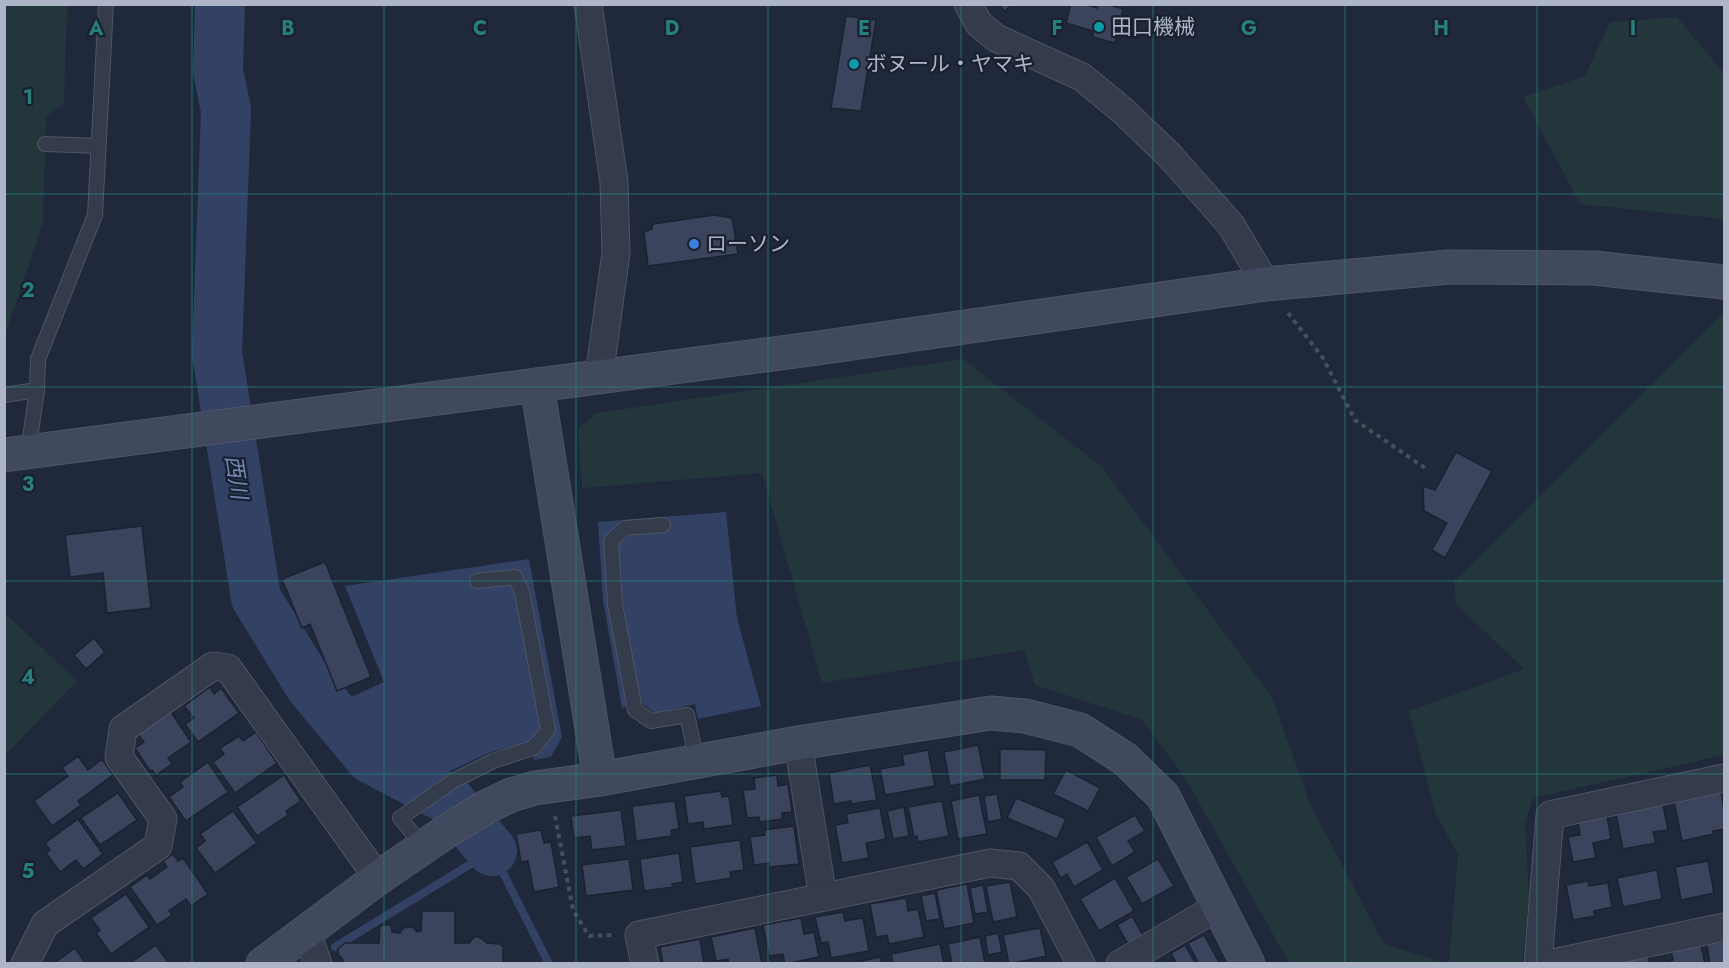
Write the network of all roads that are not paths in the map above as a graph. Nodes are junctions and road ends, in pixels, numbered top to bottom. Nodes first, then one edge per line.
1 (106, 4) edge
2 (588, 4) edge
3 (968, 4) edge
4 (45, 144) dead end
5 (98, 146) junction
6 (1725, 282) edge
7 (1266, 284) junction
8 (599, 377) junction
9 (537, 385) junction
10 (37, 390) junction
11 (4, 395) edge
12 (16, 453) edge
13 (663, 525) dead end
14 (477, 581) dead end
15 (798, 743) junction
16 (697, 761) junction
17 (1725, 778) edge
18 (600, 779) junction
19 (436, 839) junction
20 (378, 878) junction
21 (823, 897) junction
22 (1219, 906) junction
23 (1725, 927) edge
24 (306, 932) junction
25 (25, 963) edge
26 (262, 963) edge
27 (318, 963) edge
28 (645, 963) edge
29 (1081, 963) edge
30 (1119, 963) edge
31 (1248, 963) edge
32 (1538, 963) edge
33 (1548, 963) edge

1 - 5 lane
2 - 8 street
3 - 7 street
4 - 5 lane
5 - 10 lane
6 - 7 street
7 - 8 street
8 - 9 street
9 - 12 street
9 - 18 street
10 - 11 lane
10 - 12 lane
13 - 16 lane
14 - 19 lane
15 - 16 street
15 - 21 street
15 - 22 street
16 - 18 street
17 - 32 street
18 - 19 street
19 - 20 street
20 - 24 street
20 - 25 street
21 - 28 street
21 - 29 street
22 - 30 street
22 - 31 street
23 - 33 street
24 - 26 street
24 - 27 street

